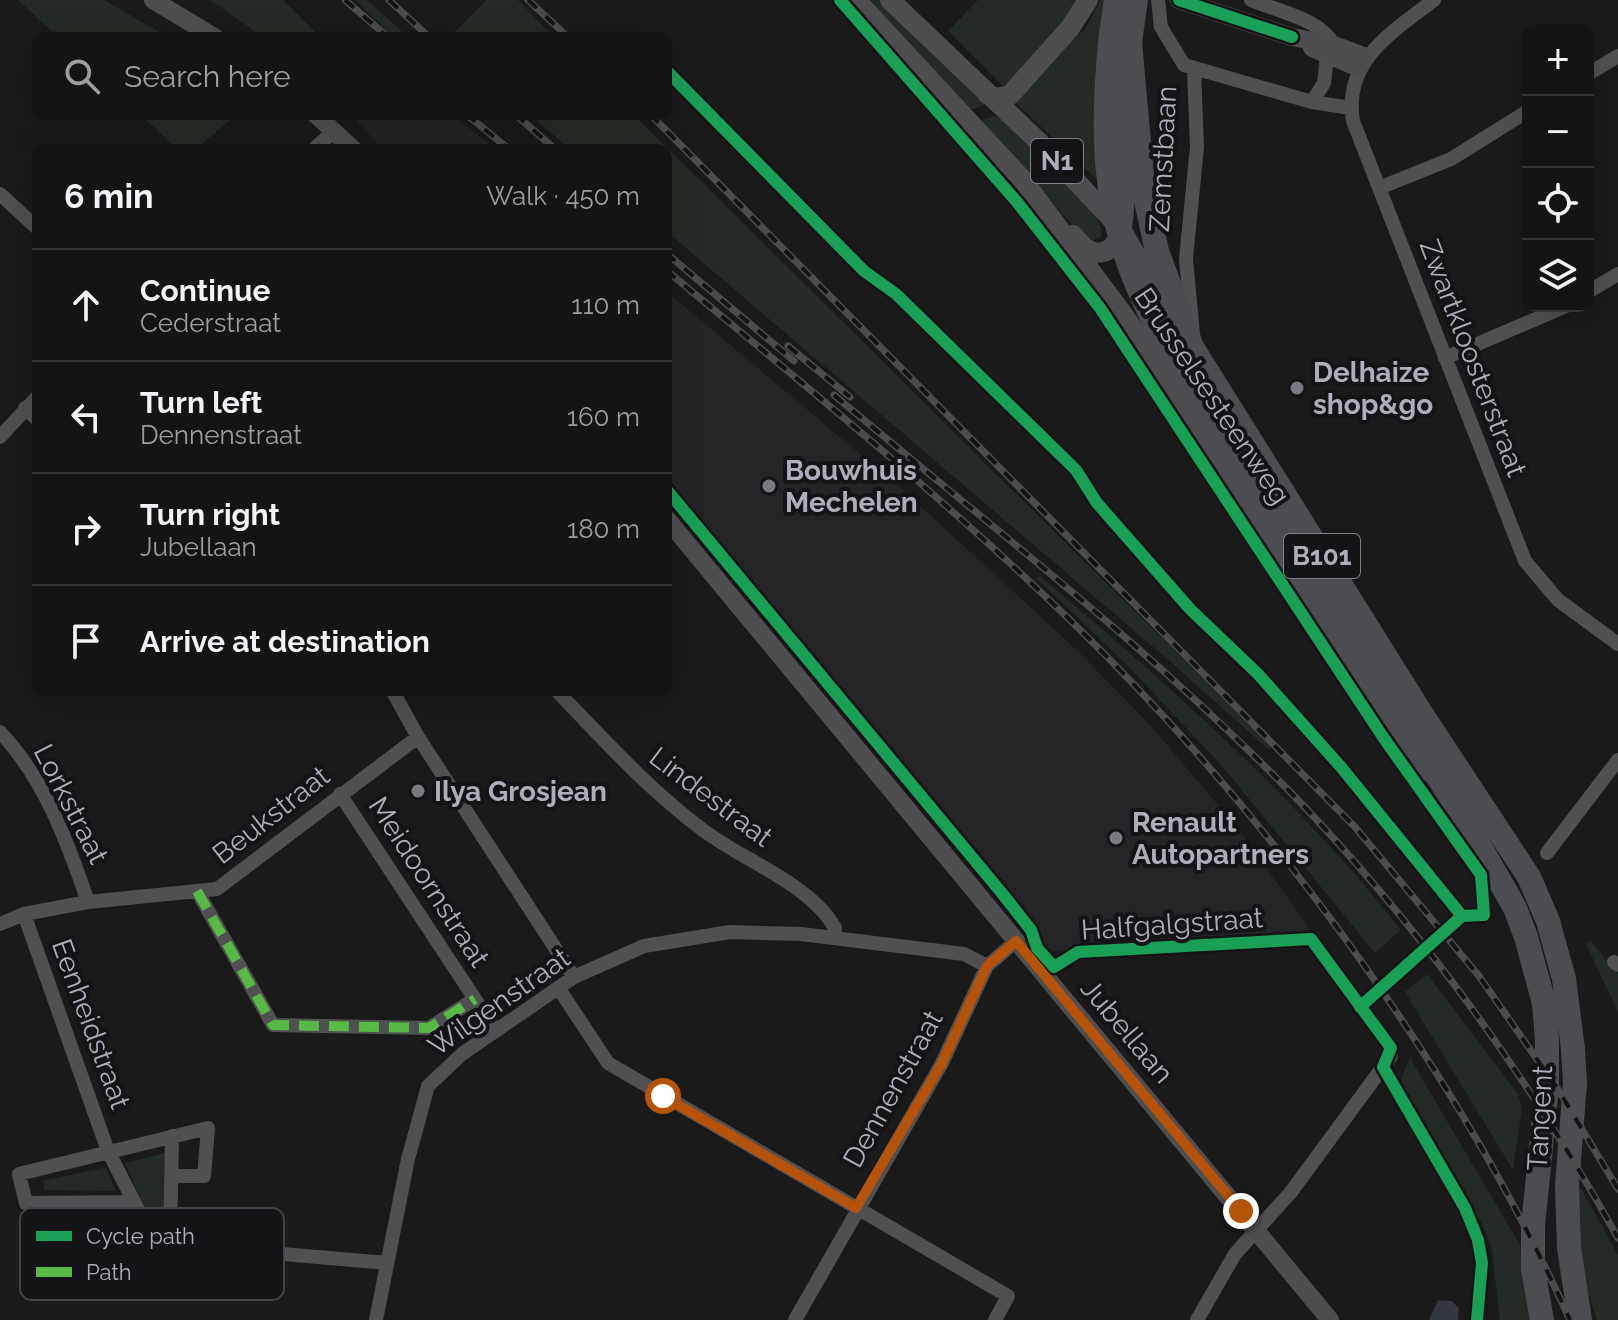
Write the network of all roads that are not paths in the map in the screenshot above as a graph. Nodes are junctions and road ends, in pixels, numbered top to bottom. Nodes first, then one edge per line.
1 (153, 0) edge
2 (856, 0) edge
3 (890, 0) edge
4 (1088, 0) edge
5 (1116, 0) edge
6 (1136, 0) edge
7 (1158, 0) edge
8 (1179, 0) edge
9 (1251, 0) edge
10 (1434, 0) edge
11 (206, 32) edge
12 (1120, 38) junction
13 (1331, 51) junction
14 (1618, 56) edge
15 (1363, 62) junction
16 (1194, 70) junction
17 (1594, 70) edge
18 (987, 94) junction
19 (1312, 102) junction
20 (1351, 108) junction
21 (1522, 115) edge
22 (322, 120) edge
23 (334, 131) junction
24 (320, 144) edge
25 (348, 144) edge
26 (1022, 179) junction
27 (1379, 188) junction
28 (0, 194) edge
29 (32, 223) edge
30 (1121, 229) junction
31 (1147, 273) junction
32 (1618, 274) edge
33 (1594, 288) edge
34 (1108, 294) junction
35 (1552, 312) edge
36 (1192, 347) junction
37 (1445, 358) junction
38 (32, 402) edge
39 (25, 408) junction
40 (32, 414) edge
41 (0, 437) edge
42 (672, 525) edge
43 (1618, 644) edge
44 (1355, 674) joint
45 (395, 696) edge
46 (562, 696) edge
47 (0, 732) edge
48 (418, 737) junction
49 (1618, 760) edge
50 (340, 794) junction
51 (1481, 852) junction
52 (1547, 853) dead end
53 (197, 891) junction
54 (88, 902) junction
55 (24, 914) junction
56 (1548, 921) joint
57 (0, 924) edge
58 (1526, 937) joint
59 (833, 938) junction
60 (1016, 941) junction
61 (987, 966) junction
62 (1044, 975) junction
63 (574, 977) junction
64 (559, 989) junction
65 (475, 999) junction
66 (496, 1031) junction
67 (172, 1136) junction
68 (108, 1151) junction
69 (173, 1176) junction
70 (134, 1202) junction
71 (137, 1208) edge
72 (172, 1208) edge
73 (856, 1208) junction
74 (1257, 1230) junction
75 (284, 1254) edge
76 (387, 1263) junction
77 (376, 1320) edge
78 (795, 1320) edge
79 (995, 1320) edge
80 (1197, 1320) edge
81 (1330, 1320) edge
82 (1542, 1320) edge
83 (1580, 1320) edge

1 - 11 main road
2 - 26 main road, Brusselsesteenweg / N1
3 - 18 main road, Brusselsesteenweg / N1
4 - 18 main road
5 - 12 highway, B101
6 - 12 highway, B101
7 - 16 street
8 - 13 main road
9 - 13 street
10 - 15 street
12 - 30 main road
12 - 36 highway, B101
12 - 51 highway, B101, bridge
13 - 15 main road
13 - 19 street
14 - 17 street
15 - 20 street
16 - 19 street
16 - 36 street, Zemstbaan
18 - 30 main road, Brusselsesteenweg / N1
19 - 20 street
20 - 27 street, Zwartkloosterstraat
21 - 27 street
22 - 23 main road
23 - 24 street
23 - 25 main road
26 - 30 main road
26 - 34 main road, Brusselsesteenweg / N1
27 - 37 street, Zwartkloosterstraat
28 - 29 street
30 - 31 main road, Brusselsesteenweg / N1
31 - 34 main road
31 - 36 main road, Brusselsesteenweg / N1
32 - 33 street
34 - 44 main road, Brusselsesteenweg / N1
35 - 37 street
36 - 56 highway, Brusselsesteenweg / B101
37 - 43 street, Zwartkloosterstraat
38 - 39 street
39 - 40 street
39 - 41 street
42 - 60 main road, Jubellaan
44 - 51 main road, Brusselsesteenweg / B101
45 - 48 street
46 - 59 street, Lindestraat
47 - 54 street, Lorkstraat
48 - 50 street, Beukstraat
48 - 63 street
49 - 52 street
50 - 53 street, Beukstraat
50 - 65 street, Meidoornstraat
51 - 58 highway, Brusselsesteenweg / B101
53 - 54 street, Beukstraat
53 - 65 street, Meidoornstraat
54 - 55 street, Beukstraat
55 - 57 street, Beukstraat
55 - 68 street, Eenheidstraat
56 - 83 highway, Tangent / B101
58 - 82 highway, Tangent / B101
59 - 61 street, Wilgenstraat
59 - 63 street, Wilgenstraat
60 - 61 street
60 - 62 main road, Jubellaan
61 - 73 street, Dennenstraat
62 - 74 main road, Jubellaan
62 - 74 street, Halfgalgstraat
63 - 64 street, Wilgenstraat
64 - 66 street, Wilgenstraat
64 - 73 street
65 - 66 street, Meidoornstraat
66 - 76 street, Wilgenstraat
67 - 68 street
67 - 69 street
67 - 69 street
68 - 70 street, Eenheidstraat
68 - 70 street
69 - 72 street
70 - 71 street, Eenheidstraat
73 - 78 street, Dennenstraat
73 - 79 street
74 - 80 street
74 - 81 main road, Jubellaan
75 - 76 street
76 - 77 street, Wilgenstraat

